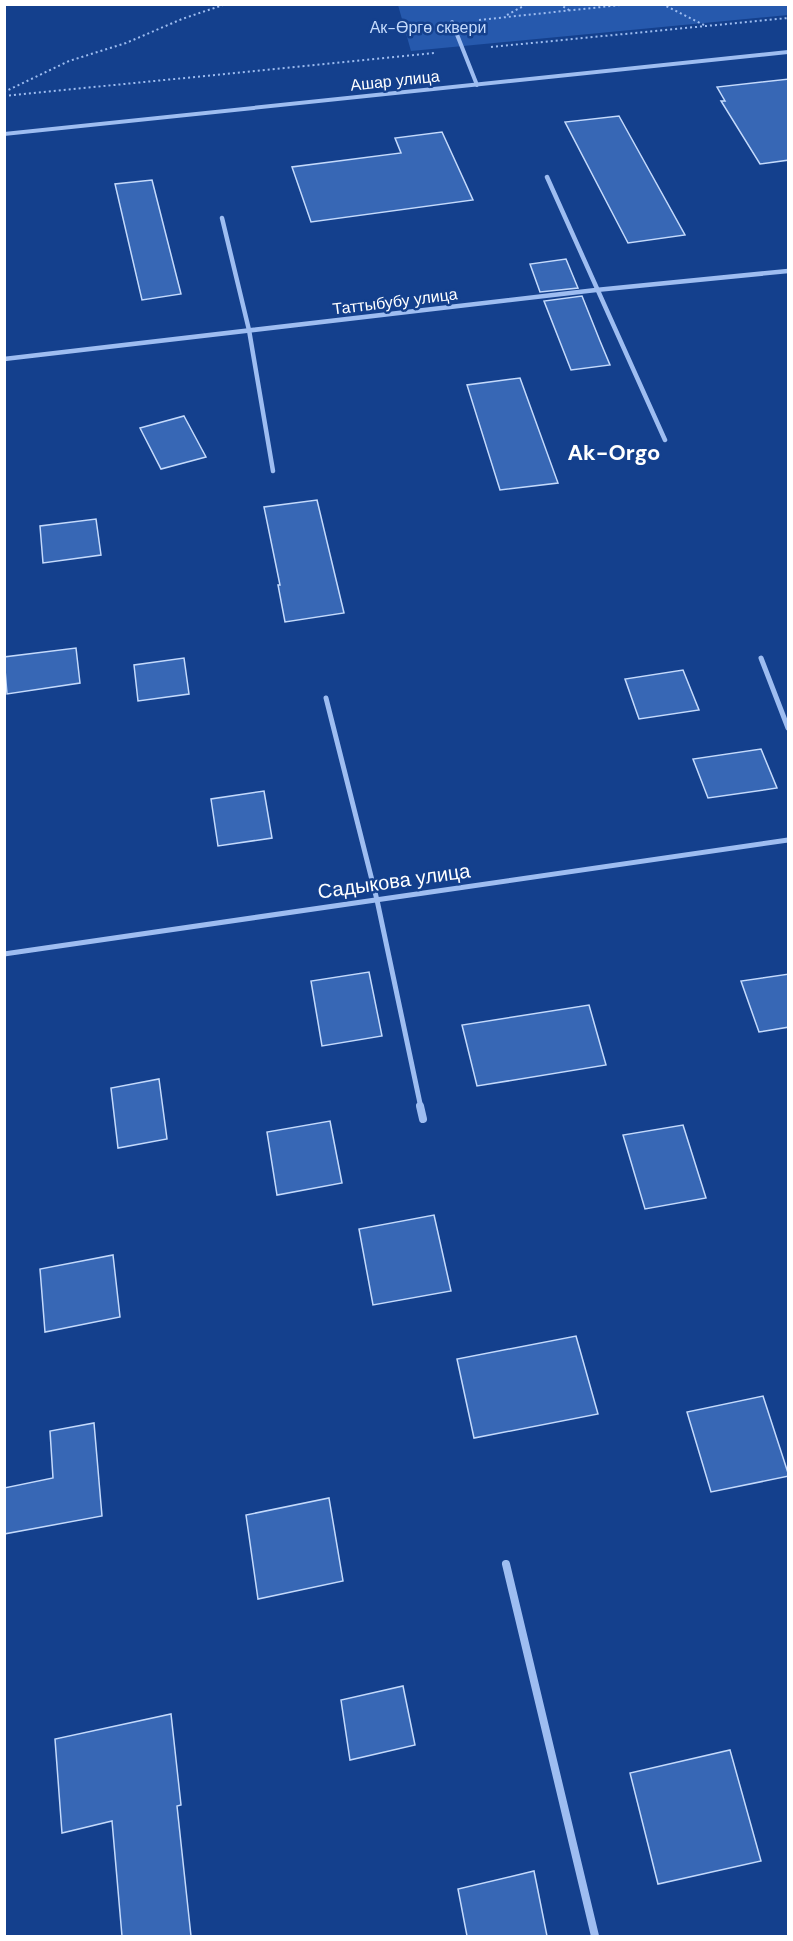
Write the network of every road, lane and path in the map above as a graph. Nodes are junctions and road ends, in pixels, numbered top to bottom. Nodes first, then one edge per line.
1 (226, 4) edge
2 (527, 4) edge
3 (559, 4) edge
4 (630, 4) edge
5 (662, 4) edge
6 (571, 10) junction
7 (502, 17) junction
8 (789, 18) edge
9 (452, 22) joint
10 (706, 26) junction
11 (463, 50) junction
12 (789, 52) edge
13 (477, 85) junction
14 (4, 92) edge
15 (4, 96) edge
16 (4, 134) edge
17 (547, 177) dead end
18 (222, 218) dead end
19 (789, 271) edge
20 (596, 290) junction
21 (249, 330) junction
22 (4, 359) edge
23 (665, 440) dead end
24 (273, 471) dead end
25 (761, 658) dead end
26 (326, 698) dead end
27 (789, 728) edge
28 (789, 840) edge
29 (376, 900) junction
30 (4, 954) edge
31 (423, 1119) dead end
32 (506, 1564) dead end
33 (595, 1936) edge

1 - 14 path
2 - 7 path
3 - 6 path
4 - 6 path
5 - 10 path
6 - 7 path
7 - 9 path
8 - 10 path
9 - 11 street
10 - 11 path
11 - 13 street
11 - 15 path
12 - 13 street, Ашар улица
13 - 16 street, Ашар улица
17 - 20 street
18 - 21 street
19 - 20 street, Таттыбубу улица
20 - 21 street, Таттыбубу улица
20 - 23 street
21 - 22 street, Таттыбубу улица
21 - 24 street
25 - 27 street
26 - 29 street
28 - 29 street, Садыкова улица
29 - 30 street, Садыкова улица
29 - 31 street
32 - 33 street

